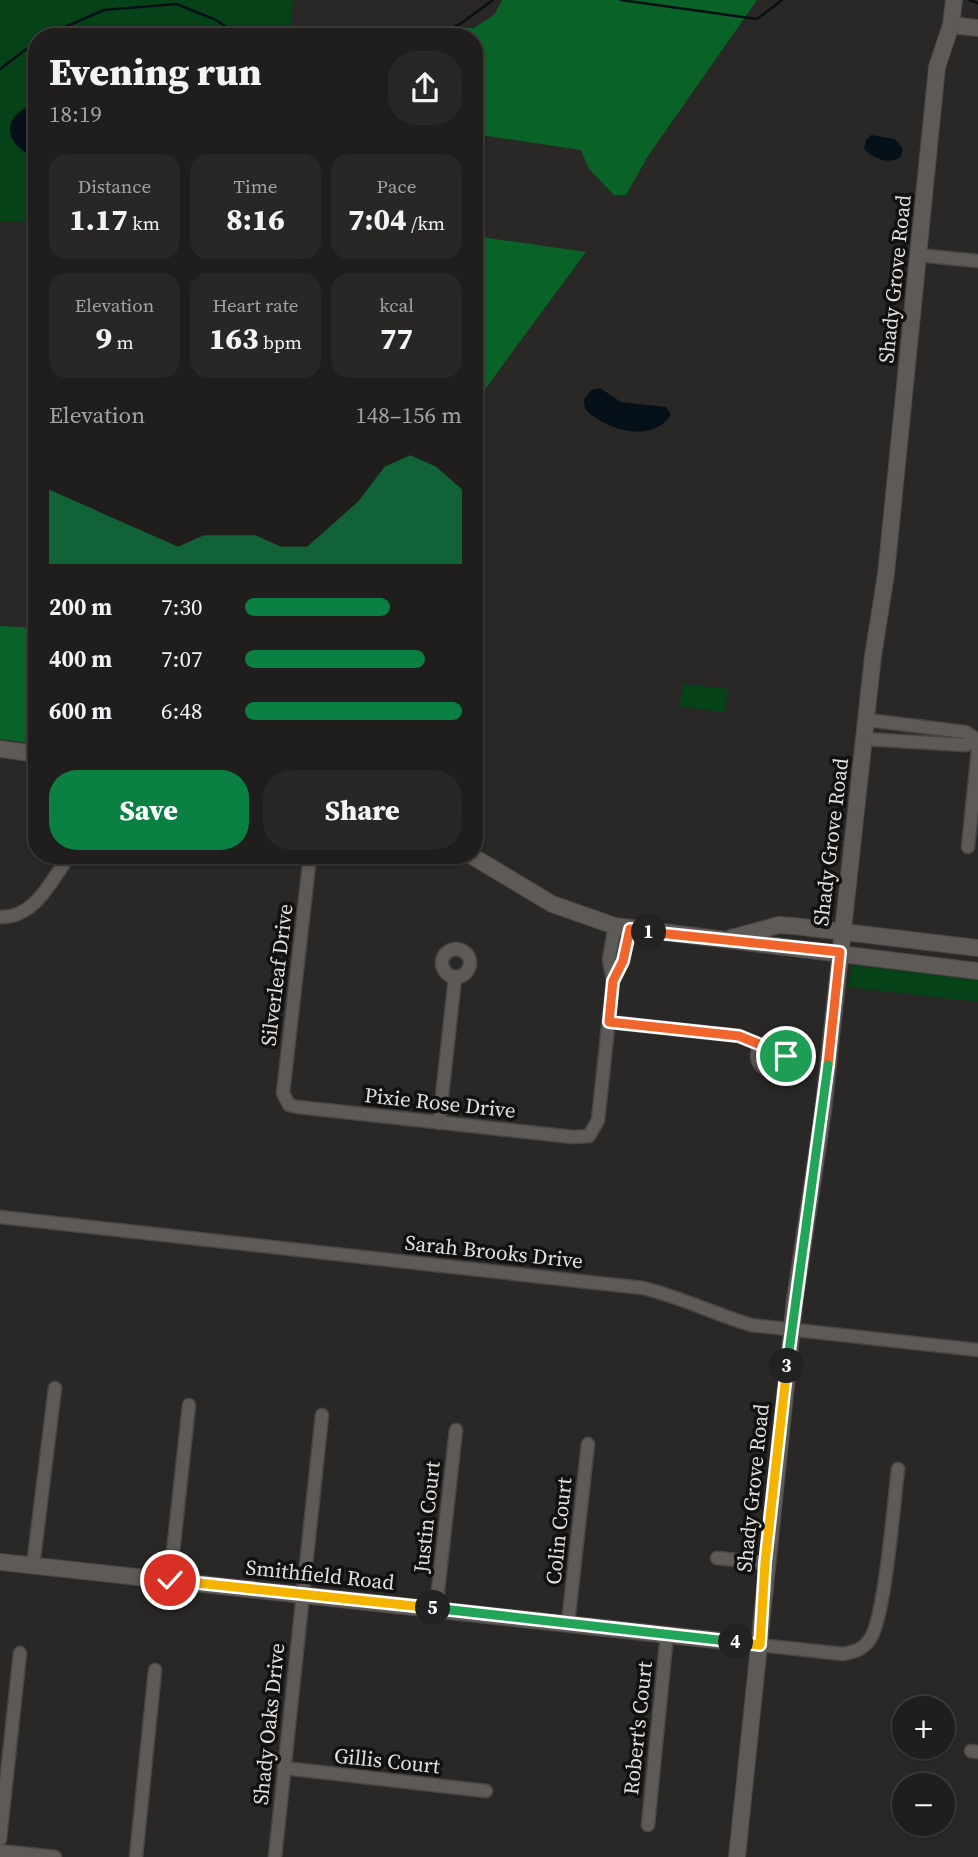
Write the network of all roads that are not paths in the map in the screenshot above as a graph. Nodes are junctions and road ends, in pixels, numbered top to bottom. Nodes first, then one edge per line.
1 (952, 11) edge
2 (978, 28) edge
3 (918, 255) junction
4 (978, 261) edge
5 (867, 720) junction
6 (865, 739) junction
7 (978, 741) edge
8 (0, 749) edge
9 (978, 750) edge
10 (28, 753) edge
11 (968, 847) dead end
12 (483, 863) edge
13 (63, 864) edge
14 (309, 864) edge
15 (0, 917) edge
16 (622, 928) junction
17 (842, 933) junction
18 (722, 940) junction
19 (978, 948) edge
20 (840, 952) junction
21 (978, 971) edge
22 (455, 978) dead end
23 (609, 1022) junction
24 (761, 1045) dead end
25 (285, 1099) joint
26 (439, 1123) junction
27 (0, 1217) edge
28 (791, 1331) junction
29 (978, 1350) edge
30 (55, 1388) dead end
31 (189, 1405) dead end
32 (322, 1415) dead end
33 (456, 1430) dead end
34 (588, 1444) dead end
35 (898, 1469) dead end
36 (717, 1558) dead end
37 (0, 1562) edge
38 (765, 1563) junction
39 (33, 1566) junction
40 (170, 1580) junction
41 (302, 1594) junction
42 (436, 1608) junction
43 (568, 1623) junction
44 (667, 1634) junction
45 (760, 1645) junction
46 (20, 1653) dead end
47 (155, 1670) dead end
48 (284, 1768) junction
49 (486, 1791) dead end
50 (648, 1825) dead end
51 (0, 1839) edge
52 (0, 1851) edge
53 (55, 1857) edge
54 (136, 1857) edge
55 (275, 1857) edge
56 (737, 1857) edge

1 - 2 main road
1 - 3 main road, Shady Grove Road
3 - 4 street
3 - 5 main road, Shady Grove Road
5 - 6 main road, Shady Grove Road
5 - 7 street
6 - 7 street
6 - 17 main road, Shady Grove Road
8 - 10 main road
9 - 11 street
12 - 16 main road
13 - 15 street
14 - 25 street, Silverleaf Drive
16 - 18 main road
16 - 23 street
17 - 18 main road
17 - 19 main road
17 - 20 main road, Shady Grove Road
18 - 20 main road
20 - 21 main road
20 - 28 main road, Shady Grove Road
22 - 26 street
23 - 24 street
23 - 26 street, Pixie Rose Drive
25 - 26 street, Pixie Rose Drive
27 - 28 street, Sarah Brooks Drive
28 - 29 street, Sarah Brooks Drive
28 - 38 main road, Shady Grove Road
30 - 39 street
31 - 40 street
32 - 41 street, Shady Oaks Drive
33 - 42 street, Justin Court
34 - 43 street, Colin Court
35 - 45 street
36 - 38 street
37 - 39 main road, Smithfield Road
38 - 45 main road, Shady Grove Road
39 - 40 main road, Smithfield Road
40 - 41 main road, Smithfield Road
41 - 42 main road, Smithfield Road
41 - 48 street, Shady Oaks Drive
42 - 43 main road, Smithfield Road
43 - 44 main road, Smithfield Road
44 - 45 main road, Smithfield Road
44 - 50 street, Robert's Court
45 - 56 main road, Shady Grove Road
46 - 51 street
47 - 54 street
48 - 49 street, Gillis Court
48 - 55 street, Shady Oaks Drive
52 - 53 street

